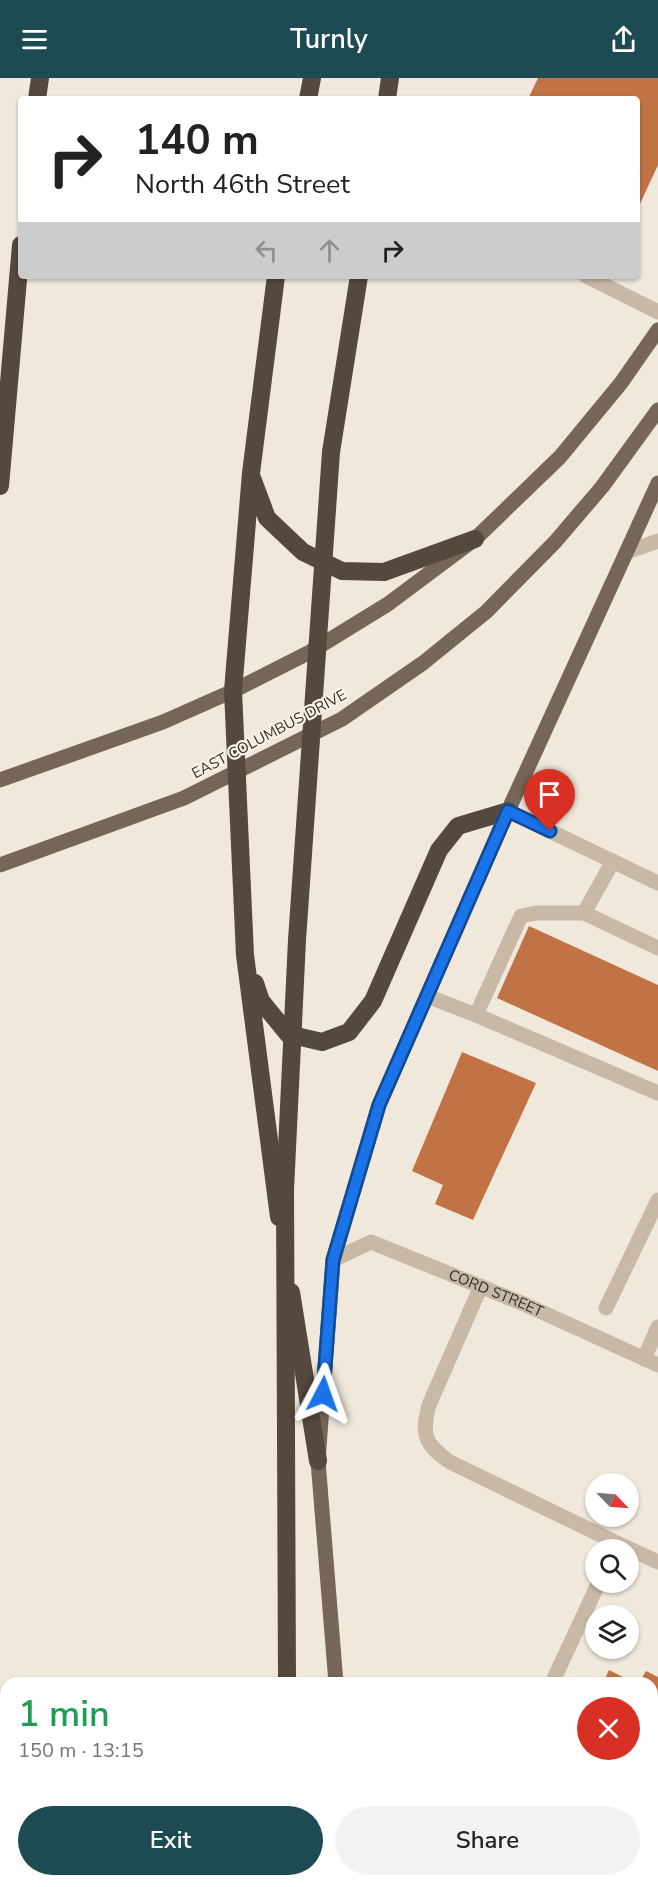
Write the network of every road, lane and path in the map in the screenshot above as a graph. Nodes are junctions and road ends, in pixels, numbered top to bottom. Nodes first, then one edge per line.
1 (40, 78) edge
2 (312, 78) edge
3 (390, 78) edge
4 (37, 96) edge
5 (309, 96) edge
6 (387, 96) edge
7 (18, 279) edge
8 (276, 279) edge
9 (359, 279) edge
10 (592, 279) edge
11 (658, 312) edge
12 (658, 330) edge
13 (658, 410) edge
14 (251, 473) junction
15 (658, 483) edge
16 (0, 486) edge
17 (475, 539) junction
18 (658, 541) edge
19 (627, 552) junction
20 (233, 691) junction
21 (236, 774) junction
22 (0, 780) edge
23 (508, 811) junction
24 (613, 861) junction
25 (0, 865) edge
26 (658, 883) edge
27 (584, 913) junction
28 (658, 948) edge
29 (245, 955) junction
30 (427, 996) junction
31 (476, 1015) junction
32 (658, 1094) edge
33 (658, 1200) edge
34 (333, 1260) junction
35 (481, 1286) junction
36 (606, 1308) dead end
37 (658, 1327) edge
38 (651, 1362) edge
39 (318, 1461) junction
40 (602, 1539) edge
41 (639, 1555) edge
42 (658, 1562) edge
43 (594, 1593) edge
44 (287, 1677) edge
45 (336, 1677) edge
46 (555, 1677) edge

1 - 4 highway
2 - 5 highway
3 - 6 highway
7 - 16 highway
8 - 14 highway
9 - 44 highway, bridge
10 - 11 street
12 - 17 main road
13 - 21 main road, EAST COLUMBUS DRIVE
14 - 17 highway
14 - 20 highway
15 - 19 main road
17 - 20 main road
18 - 19 street
19 - 23 main road
20 - 21 highway
20 - 22 main road
21 - 25 main road, EAST COLUMBUS DRIVE
21 - 29 highway
23 - 24 street
23 - 29 highway
23 - 30 main road
24 - 26 street
24 - 27 street
27 - 28 street
27 - 31 street
29 - 39 highway
30 - 31 street
30 - 34 main road
31 - 32 street
33 - 36 street
34 - 35 street, CORD STREET
34 - 39 main road
35 - 38 street, CORD STREET
35 - 40 street
37 - 38 street
39 - 45 main road
41 - 42 street
43 - 46 street

